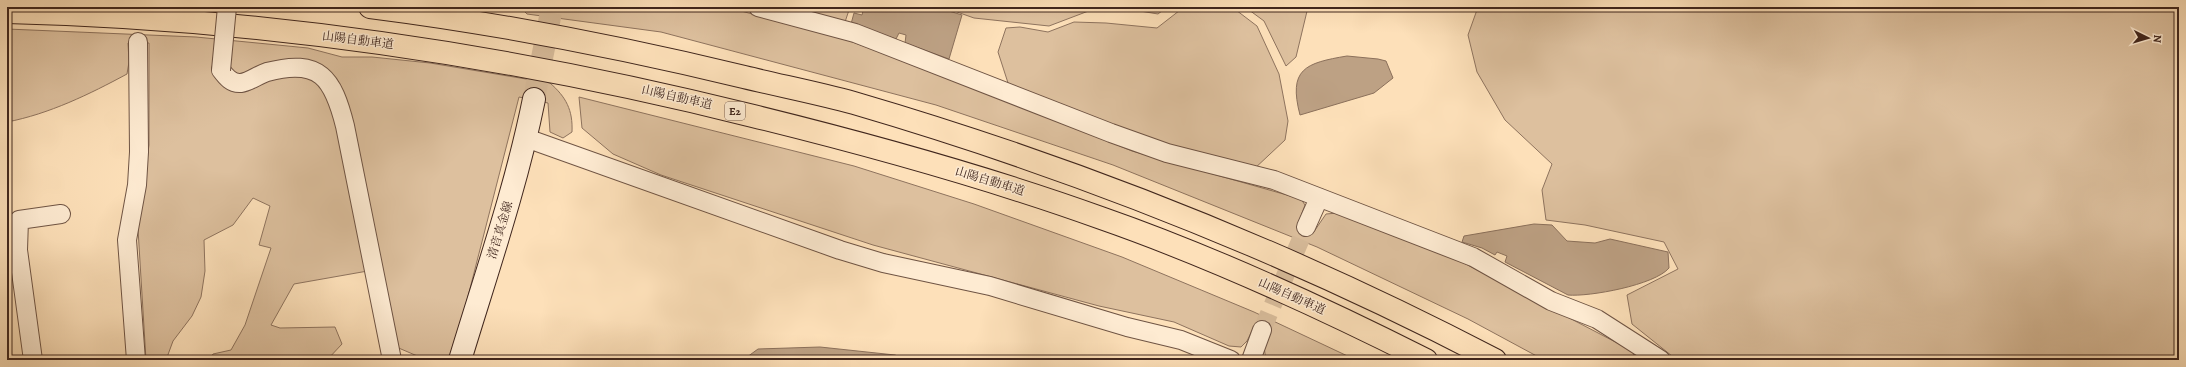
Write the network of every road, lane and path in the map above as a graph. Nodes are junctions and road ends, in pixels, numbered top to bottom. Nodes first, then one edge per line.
1 (227, 7) edge
2 (370, 7) edge
3 (758, 7) edge
4 (7, 12) edge
5 (138, 42) dead end
6 (534, 99) tunnel mouth
7 (526, 138) junction
8 (1319, 198) junction
9 (61, 214) dead end
10 (1306, 227) tunnel mouth
11 (12, 252) edge
12 (1262, 330) tunnel mouth
13 (1655, 358) edge
14 (33, 360) edge
15 (136, 360) edge
16 (392, 360) edge
17 (460, 360) edge
18 (1231, 360) edge
19 (1251, 360) edge
20 (1426, 360) edge
21 (1495, 360) edge

1 - 16 street, bridge
2 - 21 highway
3 - 8 street
4 - 20 highway, 山陽自動車道 / E2
5 - 15 street
6 - 7 main road, 清音真金線
7 - 17 main road, 清音真金線
7 - 18 street
8 - 10 street
8 - 13 street
9 - 11 street
11 - 14 street
12 - 19 street

